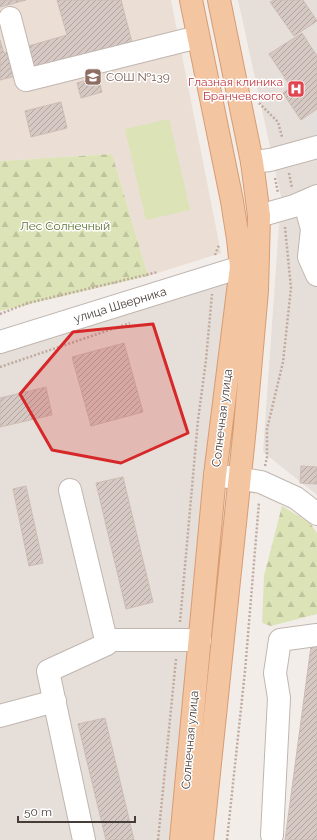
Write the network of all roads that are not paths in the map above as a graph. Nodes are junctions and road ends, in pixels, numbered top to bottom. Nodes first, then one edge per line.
1 (191, 0) edge
2 (219, 0) edge
3 (10, 18) dead end
4 (198, 37) junction
5 (317, 147) edge
6 (252, 162) junction
7 (309, 200) edge
8 (258, 216) junction
9 (240, 267) junction
10 (317, 275) edge
11 (0, 342) edge
12 (215, 475) junction
13 (240, 479) junction
14 (70, 490) dead end
15 (317, 514) edge
16 (317, 635) edge
17 (106, 640) junction
18 (200, 640) junction
19 (55, 702) junction
20 (0, 716) edge
21 (272, 834) dead end
22 (84, 840) edge
23 (181, 840) edge
24 (202, 840) edge

1 - 4 main road, Солнечная улица
2 - 6 main road, Солнечная улица
3 - 4 street
4 - 9 main road, Солнечная улица
5 - 6 street
6 - 8 main road, Солнечная улица
7 - 8 street
7 - 10 street
8 - 13 main road, Солнечная улица
9 - 11 street, улица Шверника
9 - 12 main road, Солнечная улица
12 - 13 street
12 - 18 main road, Солнечная улица
13 - 15 street
13 - 24 main road, Солнечная улица
14 - 17 street
16 - 21 street
17 - 18 street
17 - 19 street
18 - 23 main road, Солнечная улица
19 - 20 street
19 - 22 street

